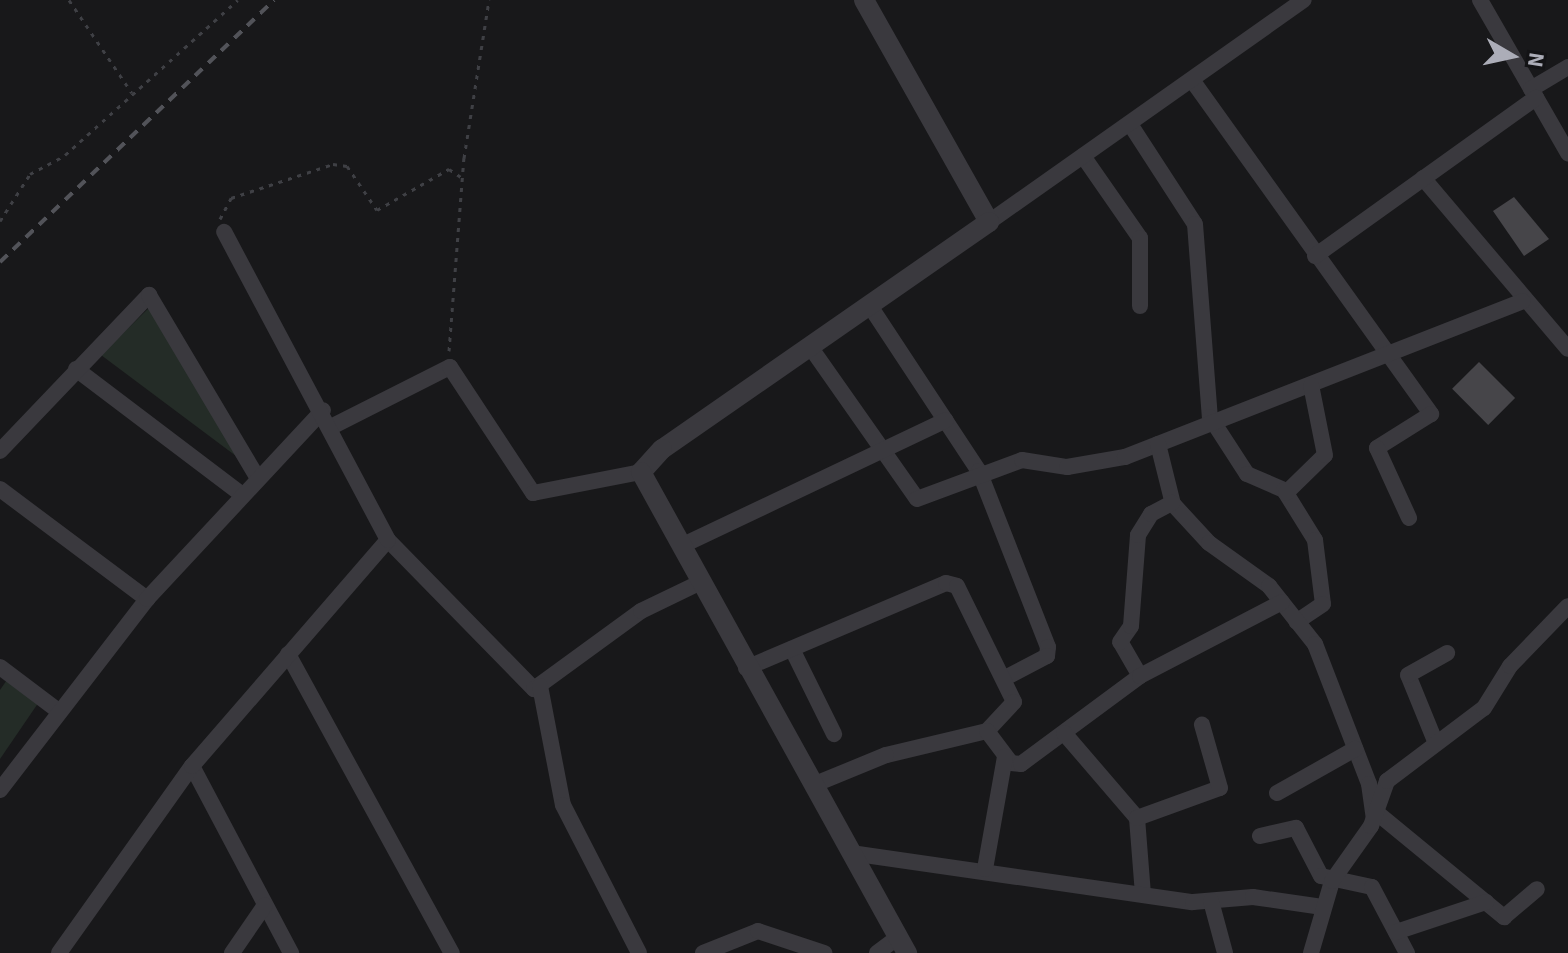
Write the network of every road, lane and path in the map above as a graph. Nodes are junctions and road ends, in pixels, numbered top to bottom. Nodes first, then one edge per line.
1 (69, 0) edge
2 (238, 0) edge
3 (489, 0) edge
4 (864, 0) edge
5 (1304, 0) edge
6 (1480, 0) edge
7 (1568, 67) edge
8 (1192, 80) junction
9 (132, 93) junction
10 (1534, 94) junction
11 (1130, 124) junction
12 (1568, 153) edge
13 (1083, 156) junction
14 (1423, 178) junction
15 (464, 179) junction
16 (0, 221) edge
17 (989, 222) junction
18 (224, 232) joint
19 (1315, 256) junction
20 (1523, 301) junction
21 (870, 306) junction
22 (1140, 306) dead end
23 (811, 348) junction
24 (1568, 349) edge
25 (1388, 355) junction
26 (450, 367) junction
27 (76, 369) junction
28 (1311, 385) junction
29 (323, 410) junction
30 (946, 420) junction
31 (1213, 423) junction
32 (333, 426) junction
33 (1158, 444) junction
34 (0, 451) edge
35 (879, 452) junction
36 (979, 471) junction
37 (641, 472) junction
38 (256, 475) junction
39 (0, 489) edge
40 (240, 493) junction
41 (1286, 493) junction
42 (1172, 503) junction
43 (1409, 518) dead end
44 (388, 540) junction
45 (681, 546) junction
46 (701, 582) junction
47 (147, 599) junction
48 (1282, 602) junction
49 (1568, 606) edge
50 (1296, 622) junction
51 (792, 649) junction
52 (1447, 653) dead end
53 (288, 654) junction
54 (0, 668) edge
55 (746, 668) junction
56 (1140, 676) junction
57 (1005, 678) junction
58 (540, 686) junction
59 (56, 709) junction
60 (1202, 725) dead end
61 (987, 731) junction
62 (1064, 733) junction
63 (834, 734) dead end
64 (1435, 741) junction
65 (1355, 749) junction
66 (1005, 757) junction
67 (192, 766) junction
68 (813, 785) junction
69 (0, 790) edge
70 (1277, 793) dead end
71 (1375, 815) junction
72 (1137, 818) junction
73 (1260, 836) dead end
74 (851, 853) junction
75 (985, 869) junction
76 (1332, 881) junction
77 (1537, 889) dead end
78 (1143, 894) junction
79 (1211, 901) junction
80 (1486, 902) junction
81 (265, 905) junction
82 (1322, 907) junction
83 (1396, 932) junction
84 (903, 945) edge
85 (59, 953) edge
86 (232, 953) edge
87 (291, 953) edge
88 (452, 953) edge
89 (639, 953) edge
90 (703, 953) edge
91 (824, 953) edge
92 (877, 953) edge
93 (1225, 953) edge
94 (1311, 953) edge
95 (1407, 953) edge

1 - 9 path
2 - 9 path
3 - 15 path
4 - 17 street
5 - 8 street
6 - 10 street
7 - 10 street
8 - 11 street
8 - 19 street
9 - 16 path
10 - 12 street
10 - 14 street
11 - 13 street
11 - 31 street
13 - 17 street
13 - 22 street
14 - 19 street
14 - 20 street
15 - 18 path
15 - 26 path
17 - 21 street
18 - 29 street
19 - 25 street
20 - 24 street
20 - 25 street
21 - 23 street
21 - 30 street
23 - 35 street
23 - 37 street
25 - 28 street
25 - 43 street
26 - 32 street
26 - 37 street
27 - 34 street
27 - 38 street
27 - 40 street
28 - 31 street
28 - 41 street
29 - 32 street
29 - 38 street
30 - 35 street
30 - 36 street
31 - 33 street
31 - 41 street
32 - 44 street
33 - 36 street
33 - 42 street
35 - 36 street
35 - 45 street
36 - 57 street
37 - 45 street
38 - 40 street
39 - 47 street
40 - 47 street
41 - 50 street
42 - 48 street
42 - 56 street
44 - 53 street
44 - 58 street
45 - 46 street
46 - 55 street
46 - 58 street
47 - 59 street
48 - 50 street
48 - 56 street
49 - 64 street
50 - 65 street
51 - 55 street
51 - 57 street
51 - 63 street
52 - 64 street
53 - 67 street
53 - 88 street
54 - 59 street
55 - 68 street
56 - 62 street
57 - 61 street
58 - 89 street
59 - 69 street
60 - 72 street
61 - 66 street
61 - 68 street
62 - 66 street
62 - 72 street
64 - 71 street
65 - 70 street
65 - 71 street
66 - 75 street
67 - 81 street
67 - 85 street
68 - 74 street
71 - 76 street
71 - 80 street
72 - 78 street
73 - 76 street
74 - 75 street
74 - 84 street
75 - 78 street
76 - 82 street
76 - 83 street
77 - 80 street
78 - 79 street
79 - 82 street
79 - 93 street
80 - 83 street
81 - 86 street
81 - 87 street
82 - 94 street
83 - 95 street
84 - 92 street
90 - 91 street

